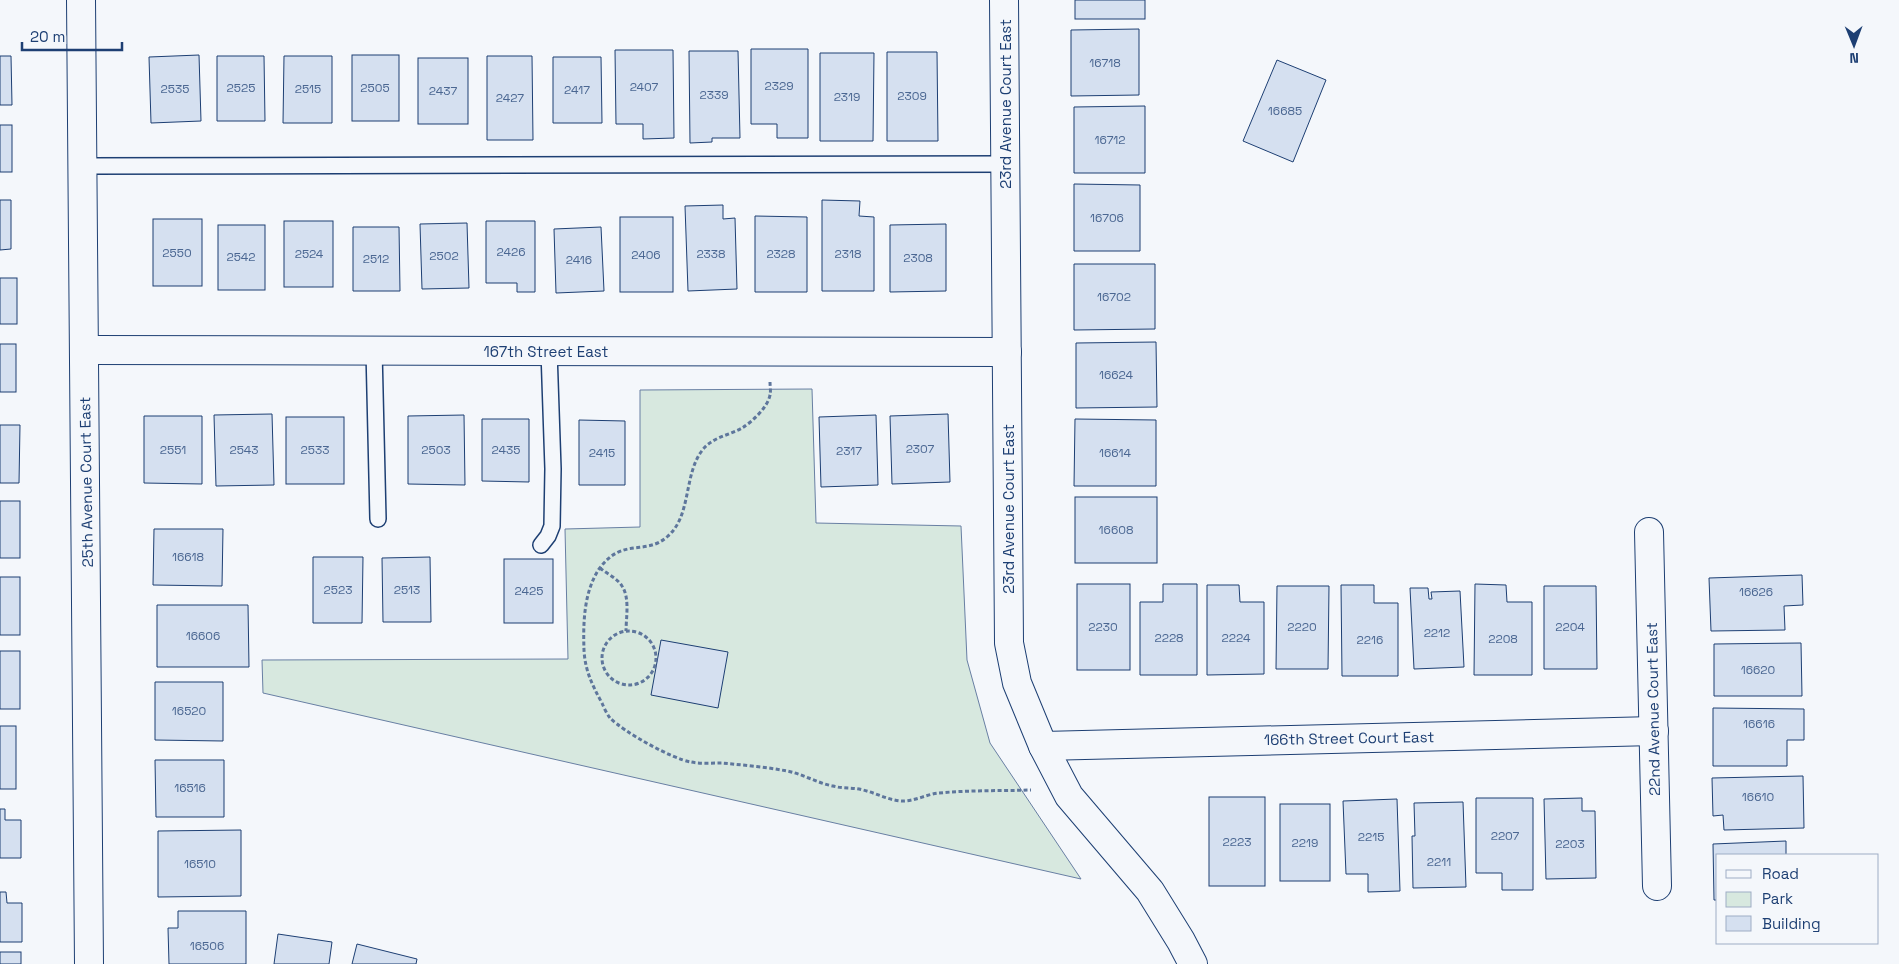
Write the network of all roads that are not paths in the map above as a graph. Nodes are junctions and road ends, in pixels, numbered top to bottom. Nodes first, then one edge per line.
1 (81, 0) edge
2 (1004, 0) edge
3 (1006, 164) junction
4 (83, 166) junction
5 (84, 350) junction
6 (374, 350) junction
7 (549, 351) junction
8 (1007, 352) junction
9 (378, 519) dead end
10 (1649, 532) dead end
11 (541, 545) dead end
12 (1654, 731) junction
13 (1043, 746) junction
14 (1657, 886) dead end
15 (89, 964) edge
16 (1193, 964) edge

1 - 4 street, 25th Avenue Court East
2 - 3 street, 23rd Avenue Court East
3 - 4 lane
3 - 8 street, 23rd Avenue Court East
4 - 5 street, 25th Avenue Court East
5 - 6 street, 167th Street East
5 - 15 street, 25th Avenue Court East
6 - 7 street, 167th Street East
6 - 9 lane
7 - 8 street, 167th Street East
7 - 11 lane
8 - 13 street, 23rd Avenue Court East
10 - 12 street, 22nd Avenue Court East
12 - 13 street, 166th Street Court East
12 - 14 street, 22nd Avenue Court East
13 - 16 street, 23rd Avenue Court East

